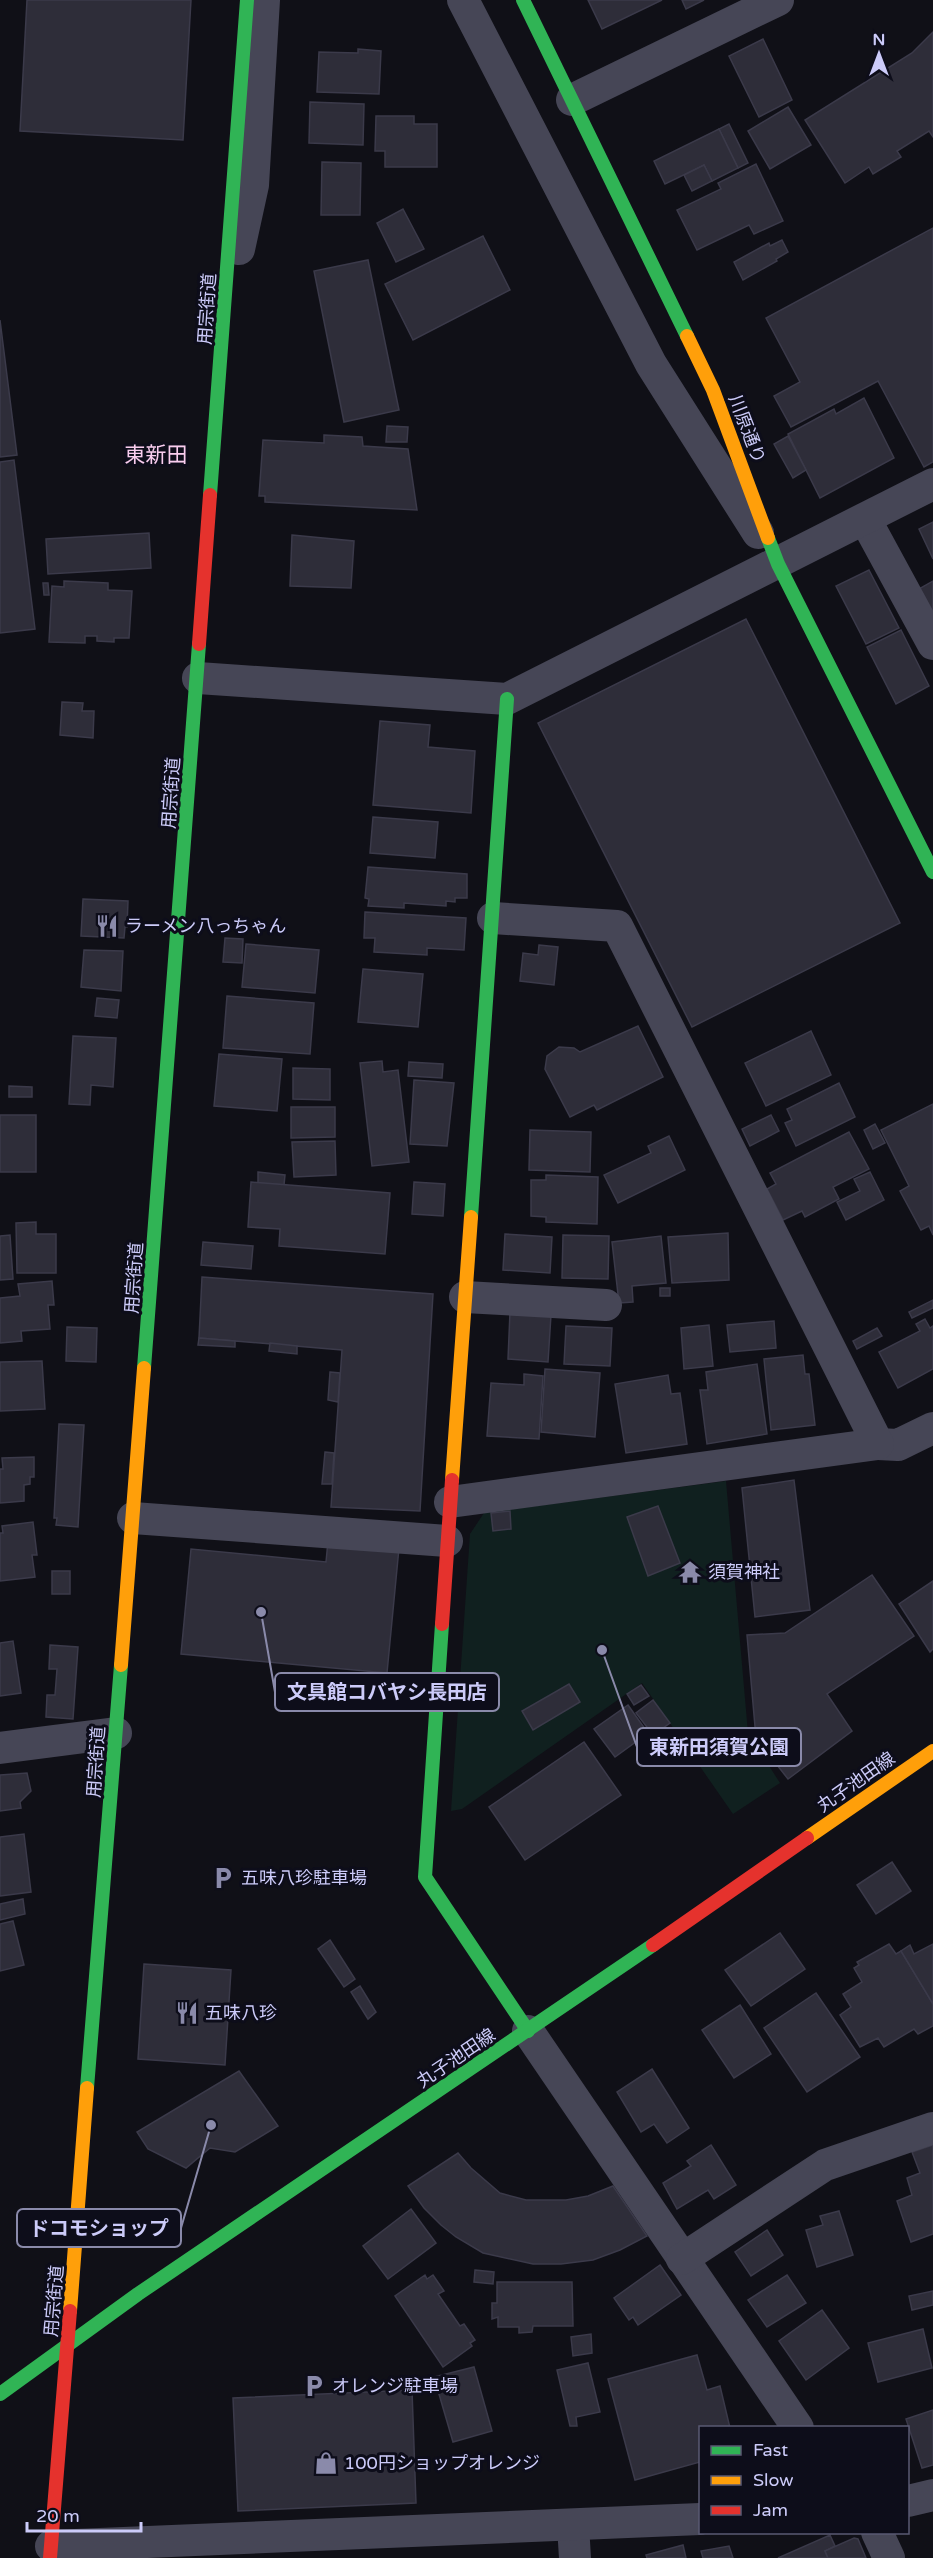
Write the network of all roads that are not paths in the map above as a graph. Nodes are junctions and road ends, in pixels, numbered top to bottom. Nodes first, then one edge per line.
1 (247, 0) edge
2 (264, 0) edge
3 (463, 0) edge
4 (523, 0) edge
5 (778, 0) edge
6 (572, 100) junction
7 (224, 312) junction
8 (933, 484) edge
9 (865, 519) junction
10 (778, 564) junction
11 (933, 644) edge
12 (198, 678) junction
13 (507, 699) junction
14 (933, 872) edge
15 (493, 918) junction
16 (465, 1297) junction
17 (606, 1305) dead end
18 (933, 1428) edge
19 (878, 1444) junction
20 (450, 1502) junction
21 (133, 1518) junction
22 (447, 1541) junction
23 (116, 1733) junction
24 (0, 1748) edge
25 (933, 1750) edge
26 (528, 2031) junction
27 (933, 2128) edge
28 (682, 2259) junction
29 (68, 2344) junction
30 (0, 2394) edge
31 (797, 2426) edge
32 (933, 2495) edge
33 (909, 2501) edge
34 (699, 2519) edge
35 (573, 2525) junction
36 (877, 2534) edge
37 (51, 2552) edge
38 (575, 2558) edge
39 (889, 2558) edge

1 - 7 street, 用宗街道
2 - 7 street
3 - 10 street
4 - 6 street, 川原通り
5 - 6 street
6 - 10 street, 川原通り
7 - 12 street, 用宗街道
8 - 9 street
9 - 10 street
9 - 11 street
10 - 13 street
10 - 14 street, 川原通り
12 - 13 street
12 - 21 street, 用宗街道
13 - 15 street
15 - 16 street
15 - 19 street
16 - 17 street
16 - 20 street
18 - 19 street
19 - 20 street
20 - 22 street
21 - 22 street
21 - 23 street, 用宗街道
22 - 26 street
23 - 24 street
23 - 29 street, 用宗街道
25 - 26 street, 丸子池田線
26 - 28 street
26 - 29 street, 丸子池田線
27 - 28 street
28 - 31 street
29 - 30 street, 丸子池田線
29 - 37 street, 用宗街道
32 - 33 street
34 - 35 street
35 - 37 street
35 - 38 street
36 - 39 street

